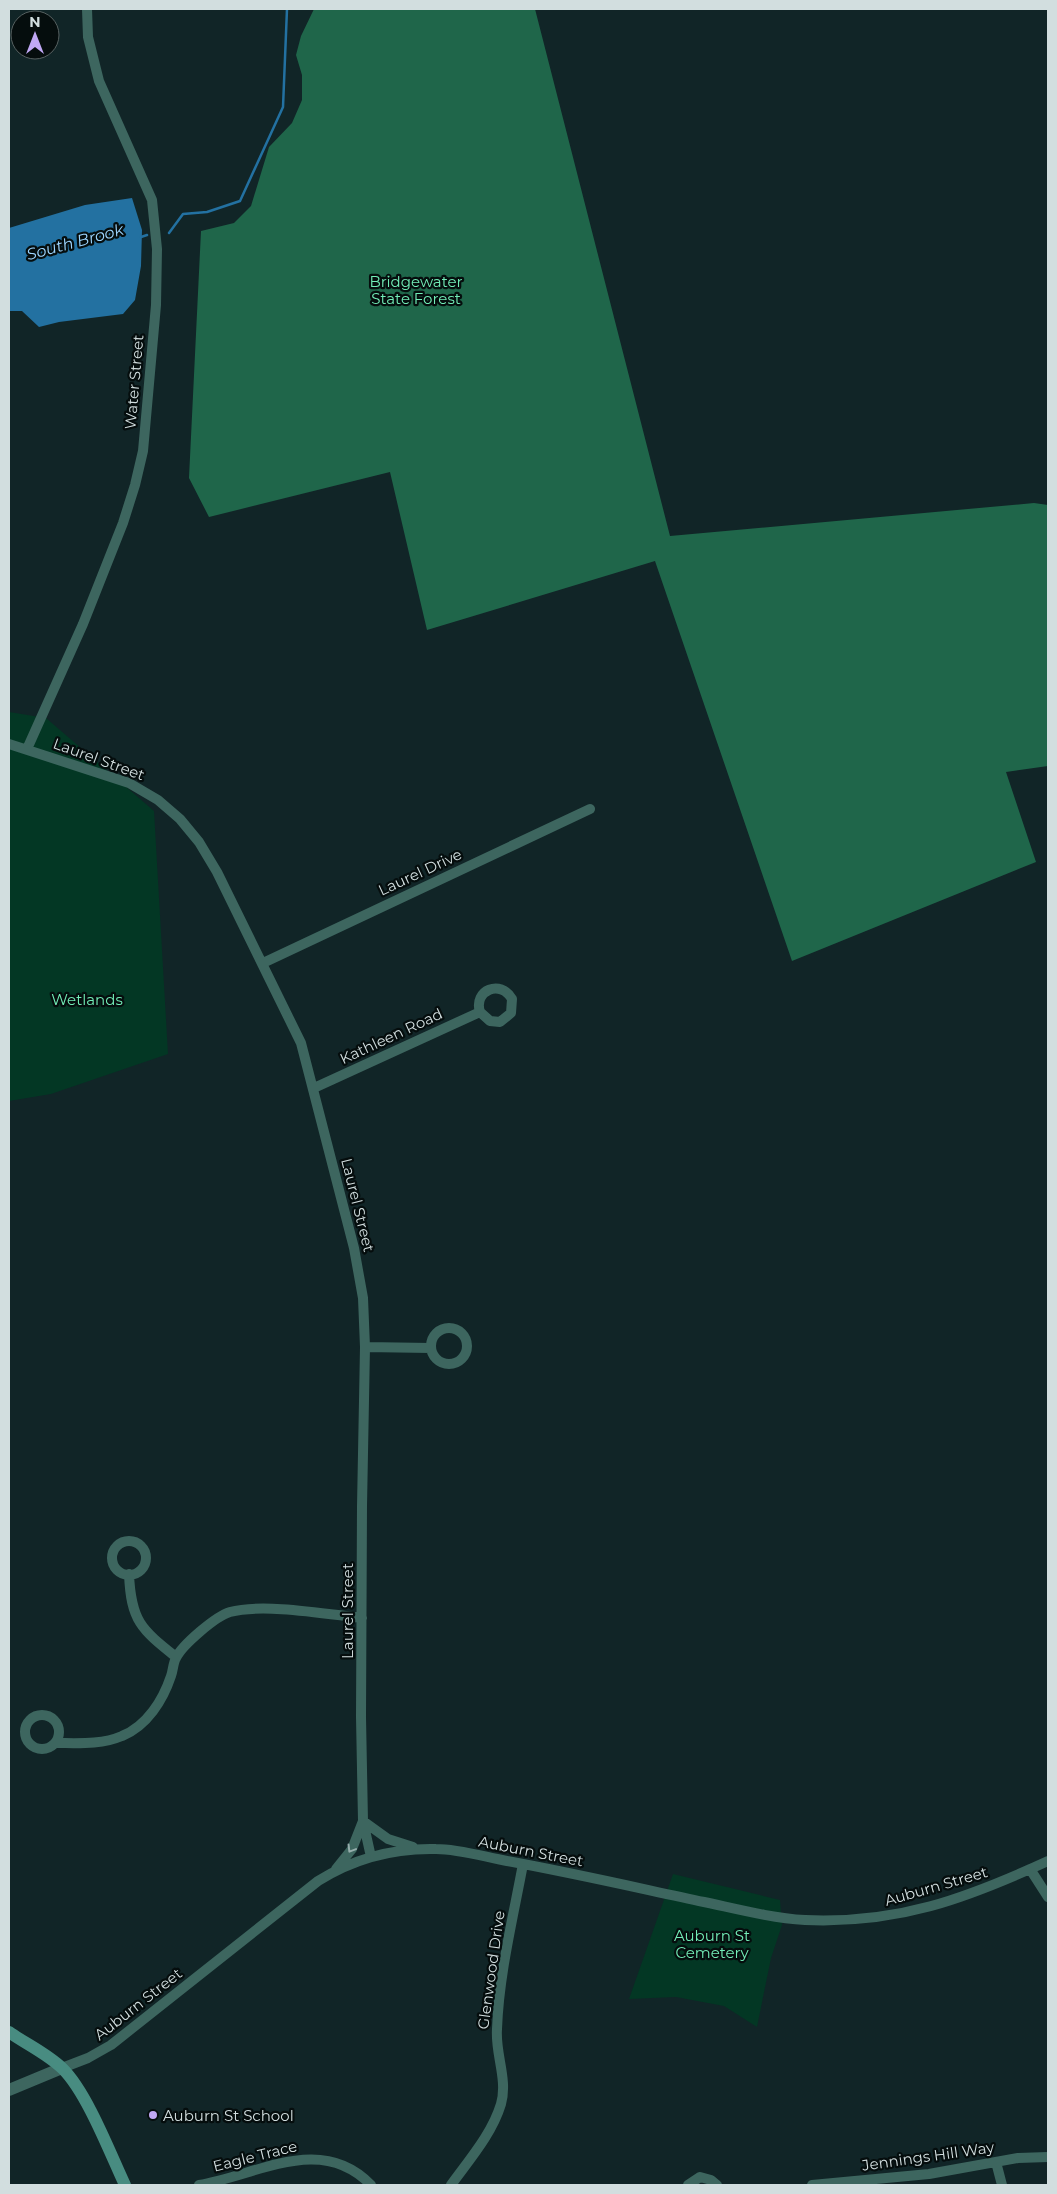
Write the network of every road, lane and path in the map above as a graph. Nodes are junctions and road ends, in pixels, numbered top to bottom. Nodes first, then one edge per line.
1 (87, 9) edge
2 (9, 744) edge
3 (27, 749) junction
4 (590, 809) dead end
5 (263, 963) junction
6 (480, 1012) dead end
7 (314, 1088) junction
8 (365, 1347) junction
9 (431, 1348) dead end
10 (129, 1574) dead end
11 (362, 1618) junction
12 (176, 1657) junction
13 (55, 1743) dead end
14 (363, 1821) junction
15 (427, 1849) junction
16 (371, 1857) junction
17 (1048, 1861) edge
18 (523, 1864) junction
19 (1030, 1869) junction
20 (332, 1872) junction
21 (1048, 1897) edge
22 (9, 2032) edge
23 (62, 2068) junction
24 (9, 2090) edge
25 (1048, 2157) edge
26 (996, 2162) junction
27 (126, 2185) edge
28 (199, 2185) edge
29 (371, 2185) edge
30 (451, 2185) edge
31 (688, 2185) edge
32 (717, 2185) edge
33 (812, 2185) edge
34 (1002, 2185) edge

1 - 3 street, Water Street
2 - 3 street, Laurel Street
3 - 5 street, Laurel Street
4 - 5 street, Laurel Drive
5 - 7 street, Laurel Street
6 - 7 street, Kathleen Road
7 - 8 street, Laurel Street
8 - 9 street
8 - 11 street, Laurel Street
10 - 12 street
11 - 12 street
11 - 14 street, Laurel Street
12 - 13 street
14 - 15 street
14 - 16 street, Laurel Street
14 -> 20 street, Laurel Street
15 - 16 street, Auburn Street
15 - 18 street, Auburn Street
16 - 20 street, Auburn Street
17 - 19 street, Auburn Street
18 - 19 street, Auburn Street
18 - 30 street, Glenwood Drive
19 - 21 street
20 - 23 street, Auburn Street
22 - 23 main road
23 - 24 street
23 - 27 main road
25 - 26 street, Jennings Hill Way
26 - 33 street, Jennings Hill Way
26 - 34 street
28 - 29 street, Eagle Trace
31 - 32 street

